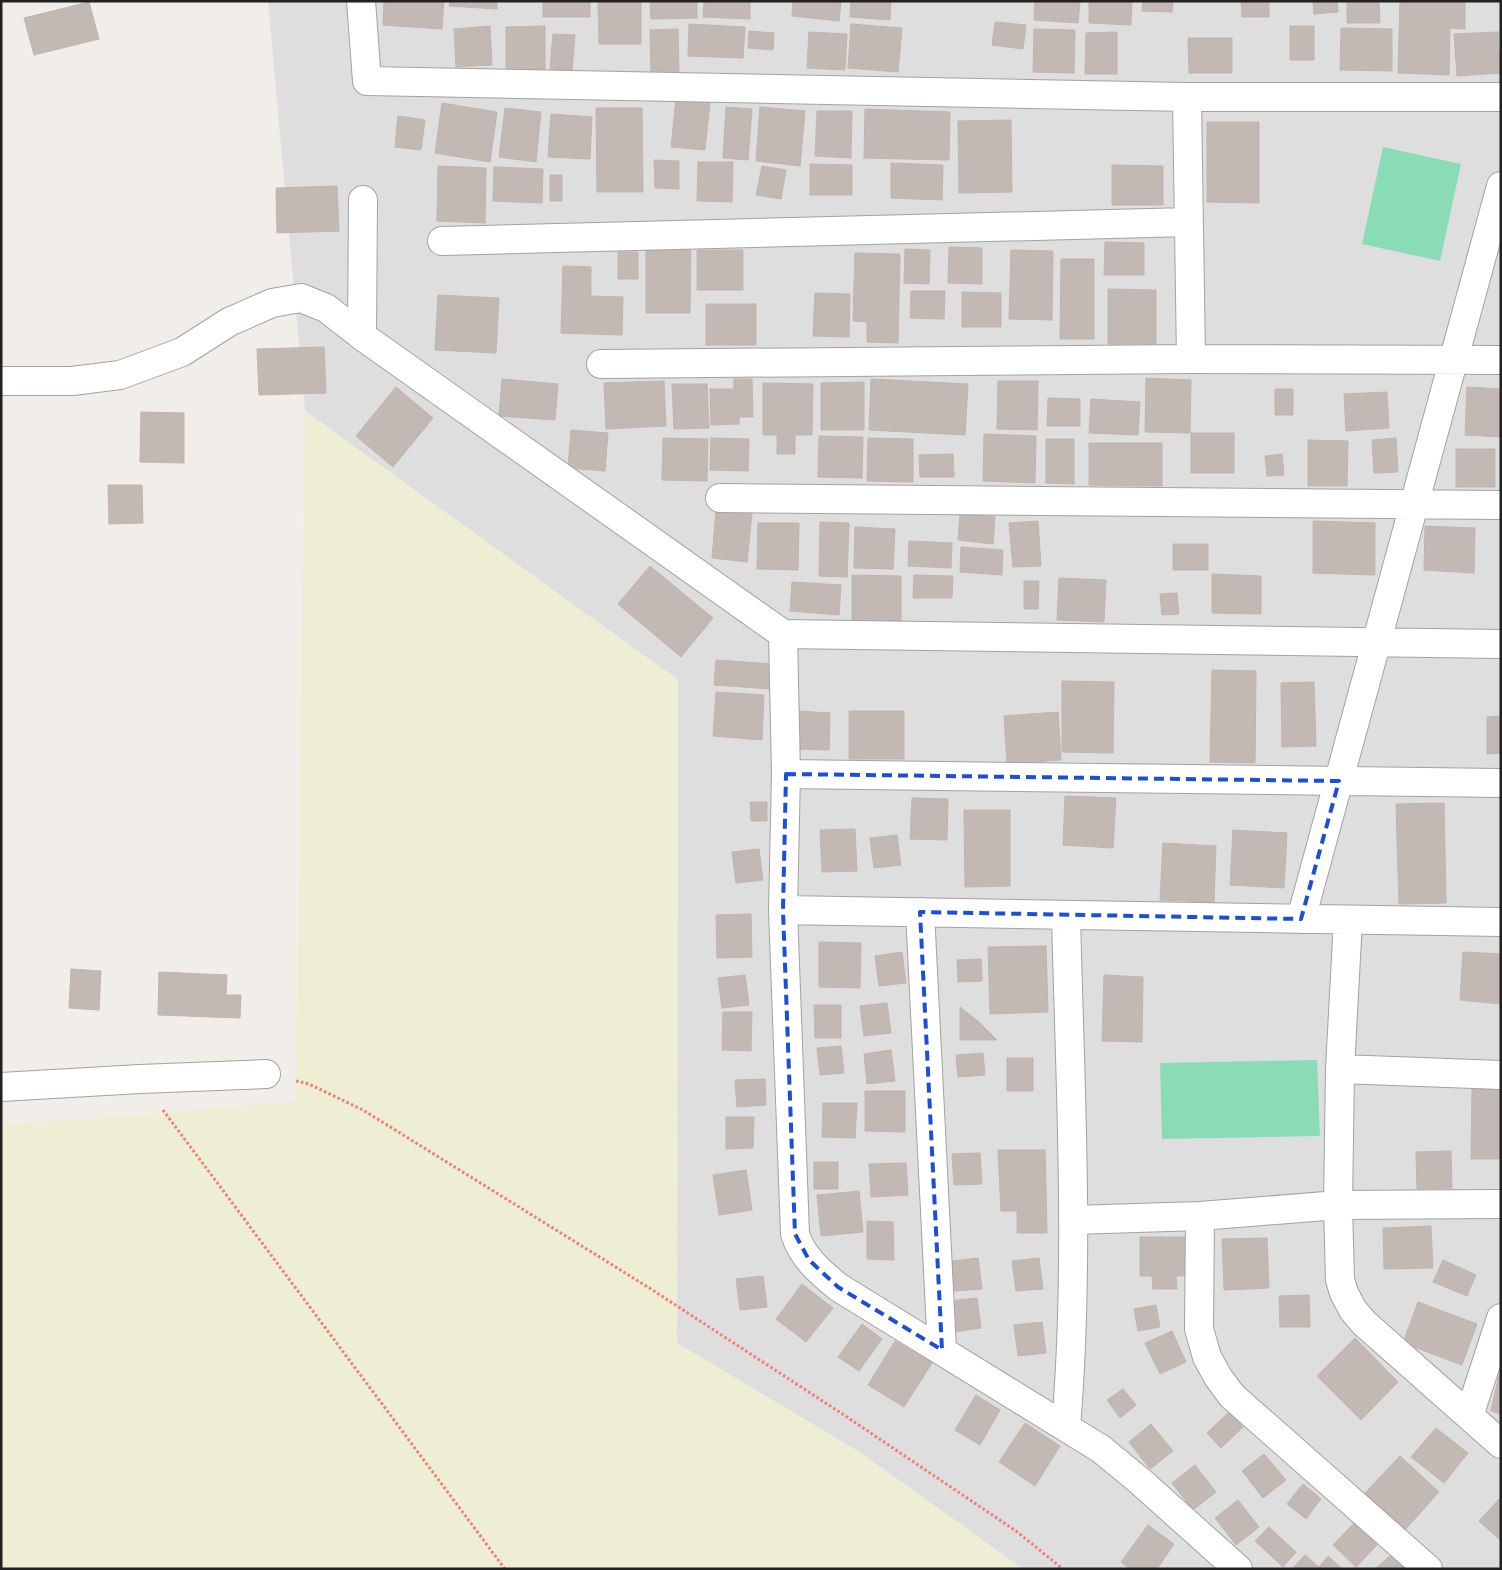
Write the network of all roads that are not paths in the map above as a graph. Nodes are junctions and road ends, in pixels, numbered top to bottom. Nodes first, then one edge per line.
1 (361, 1) edge
2 (1187, 97) junction
3 (1501, 97) edge
4 (1501, 186) edge
5 (363, 200) dead end
6 (1188, 222) junction
7 (1495, 231) edge
8 (442, 241) dead end
9 (362, 336) junction
10 (1191, 359) junction
11 (1454, 360) junction
12 (1501, 360) edge
13 (601, 364) dead end
14 (1, 381) edge
15 (720, 498) dead end
16 (1414, 504) junction
17 (1501, 505) edge
18 (783, 634) junction
19 (1377, 642) junction
20 (1501, 644) edge
21 (786, 774) junction
22 (1339, 781) junction
23 (1501, 783) edge
24 (783, 910) junction
25 (920, 912) junction
26 (1066, 915) junction
27 (1301, 919) junction
28 (1348, 920) junction
29 (1501, 922) edge
30 (1340, 1069) junction
31 (266, 1074) road end
32 (1501, 1075) edge
33 (1, 1087) edge
34 (1338, 1204) junction
35 (1501, 1204) edge
36 (1200, 1216) junction
37 (1073, 1220) junction
38 (1501, 1318) edge
39 (942, 1350) junction
40 (1469, 1416) junction
41 (1066, 1427) junction
42 (1501, 1444) edge
43 (1238, 1569) edge
44 (1428, 1569) edge

1 - 2 street
2 - 3 street
2 - 6 street
4 - 7 street
5 - 9 street
6 - 8 street
6 - 10 street
7 - 11 street
9 - 14 street
9 - 18 street
10 - 11 street
10 - 13 street
11 - 12 street
11 - 16 street
15 - 16 street
16 - 17 street
16 - 19 street
18 - 19 street
18 - 21 street
19 - 20 street
19 - 22 street
21 - 22 street
21 - 24 street
22 - 23 street
22 - 27 street
24 - 25 street
24 - 39 street
25 - 26 street
25 - 39 street
26 - 27 street
26 - 37 street
27 - 28 street
28 - 29 street
28 - 30 street
30 - 32 street
30 - 34 street
31 - 33 street
34 - 35 street
34 - 36 street
34 - 40 street
36 - 37 street
36 - 44 street
37 - 41 street
38 - 40 street
39 - 41 street
40 - 42 street
41 - 43 street

